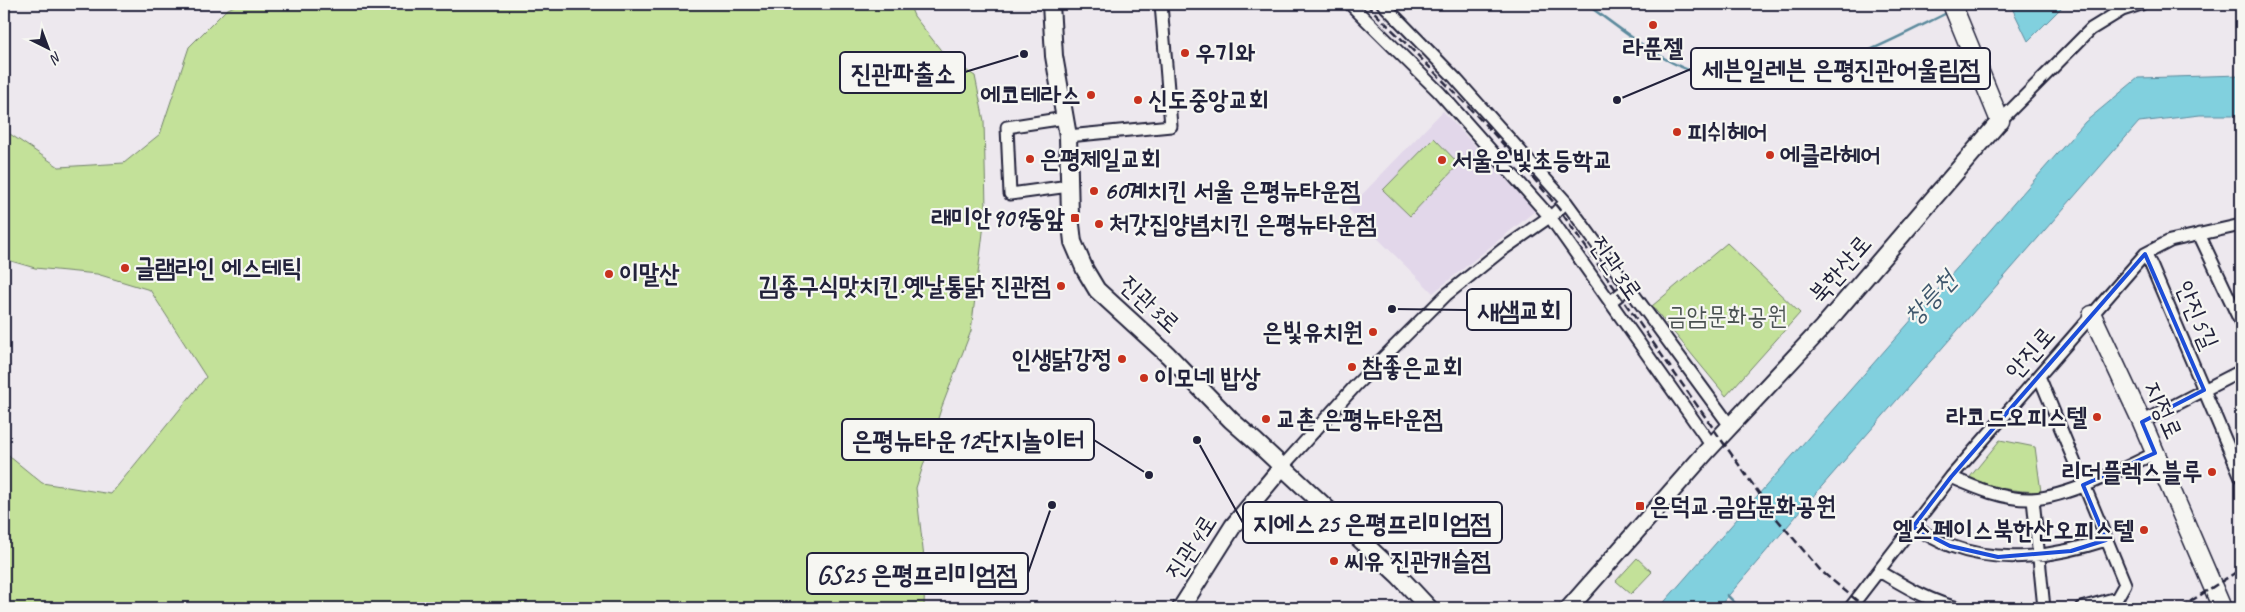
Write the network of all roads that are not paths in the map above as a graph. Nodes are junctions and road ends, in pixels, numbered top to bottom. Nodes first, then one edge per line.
1 (1050, 4) edge
2 (1161, 4) edge
3 (1350, 4) edge
4 (1383, 4) edge
5 (1952, 4) edge
6 (2141, 4) edge
7 (1065, 118) junction
8 (2000, 121) junction
9 (1068, 136) junction
10 (1069, 186) junction
11 (1566, 202) junction
12 (1550, 217) junction
13 (2241, 226) edge
14 (2199, 234) junction
15 (2145, 254) junction
16 (1628, 288) junction
17 (1610, 302) junction
18 (2092, 316) junction
19 (2241, 322) edge
20 (2241, 371) edge
21 (2039, 376) junction
22 (2204, 390) junction
23 (2142, 422) junction
24 (1731, 427) junction
25 (1712, 446) junction
26 (2155, 453) junction
27 (1282, 467) junction
28 (2241, 477) edge
29 (1951, 478) junction
30 (2083, 485) junction
31 (2033, 499) junction
32 (1913, 527) junction
33 (2106, 540) junction
34 (2038, 556) junction
35 (1879, 571) junction
36 (1181, 608) edge
37 (1429, 608) edge
38 (1569, 608) edge
39 (1850, 608) edge
40 (1959, 608) edge
41 (2044, 608) edge
42 (2081, 608) edge
43 (2222, 608) edge

1 - 7 street, 진관3로
2 - 9 street
3 - 12 street, 진관3로
4 - 11 street, 진관3로
5 - 8 main road
6 - 8 street
7 - 9 street, 진관3로
7 - 10 street
8 - 24 street, 북한산로
9 - 10 street, 진관3로
10 - 27 street, 진관3로
11 - 12 street
11 - 16 street, 진관3로
12 - 17 street, 진관3로
12 - 27 street
13 - 14 street, 안진로
14 - 15 street, 안진로
14 - 19 street, 안진5길
15 - 18 street, 안진로
15 - 22 street, 안진5길
16 - 17 street
16 - 24 street, 진관3로
17 - 25 street, 진관3로
18 - 21 street, 안진로
18 - 23 main road, 지정로
20 - 22 street
21 - 29 street, 안진로
21 - 30 street
22 - 23 street
22 - 28 street, 안진5길
23 - 26 main road, 지정로
24 - 25 street, 북한산로
25 - 38 street, 북한산로
26 - 30 street
26 - 43 main road, 지정로
27 - 36 street, 진관4로
27 - 37 street, 진관3로
29 - 31 street
29 - 32 street, 안진로
30 - 31 street
30 - 33 street
31 - 34 street
32 - 34 street
32 - 35 street, 안진로
33 - 34 street
33 - 42 street
34 - 41 street
35 - 39 street, 안진로
35 - 40 street

